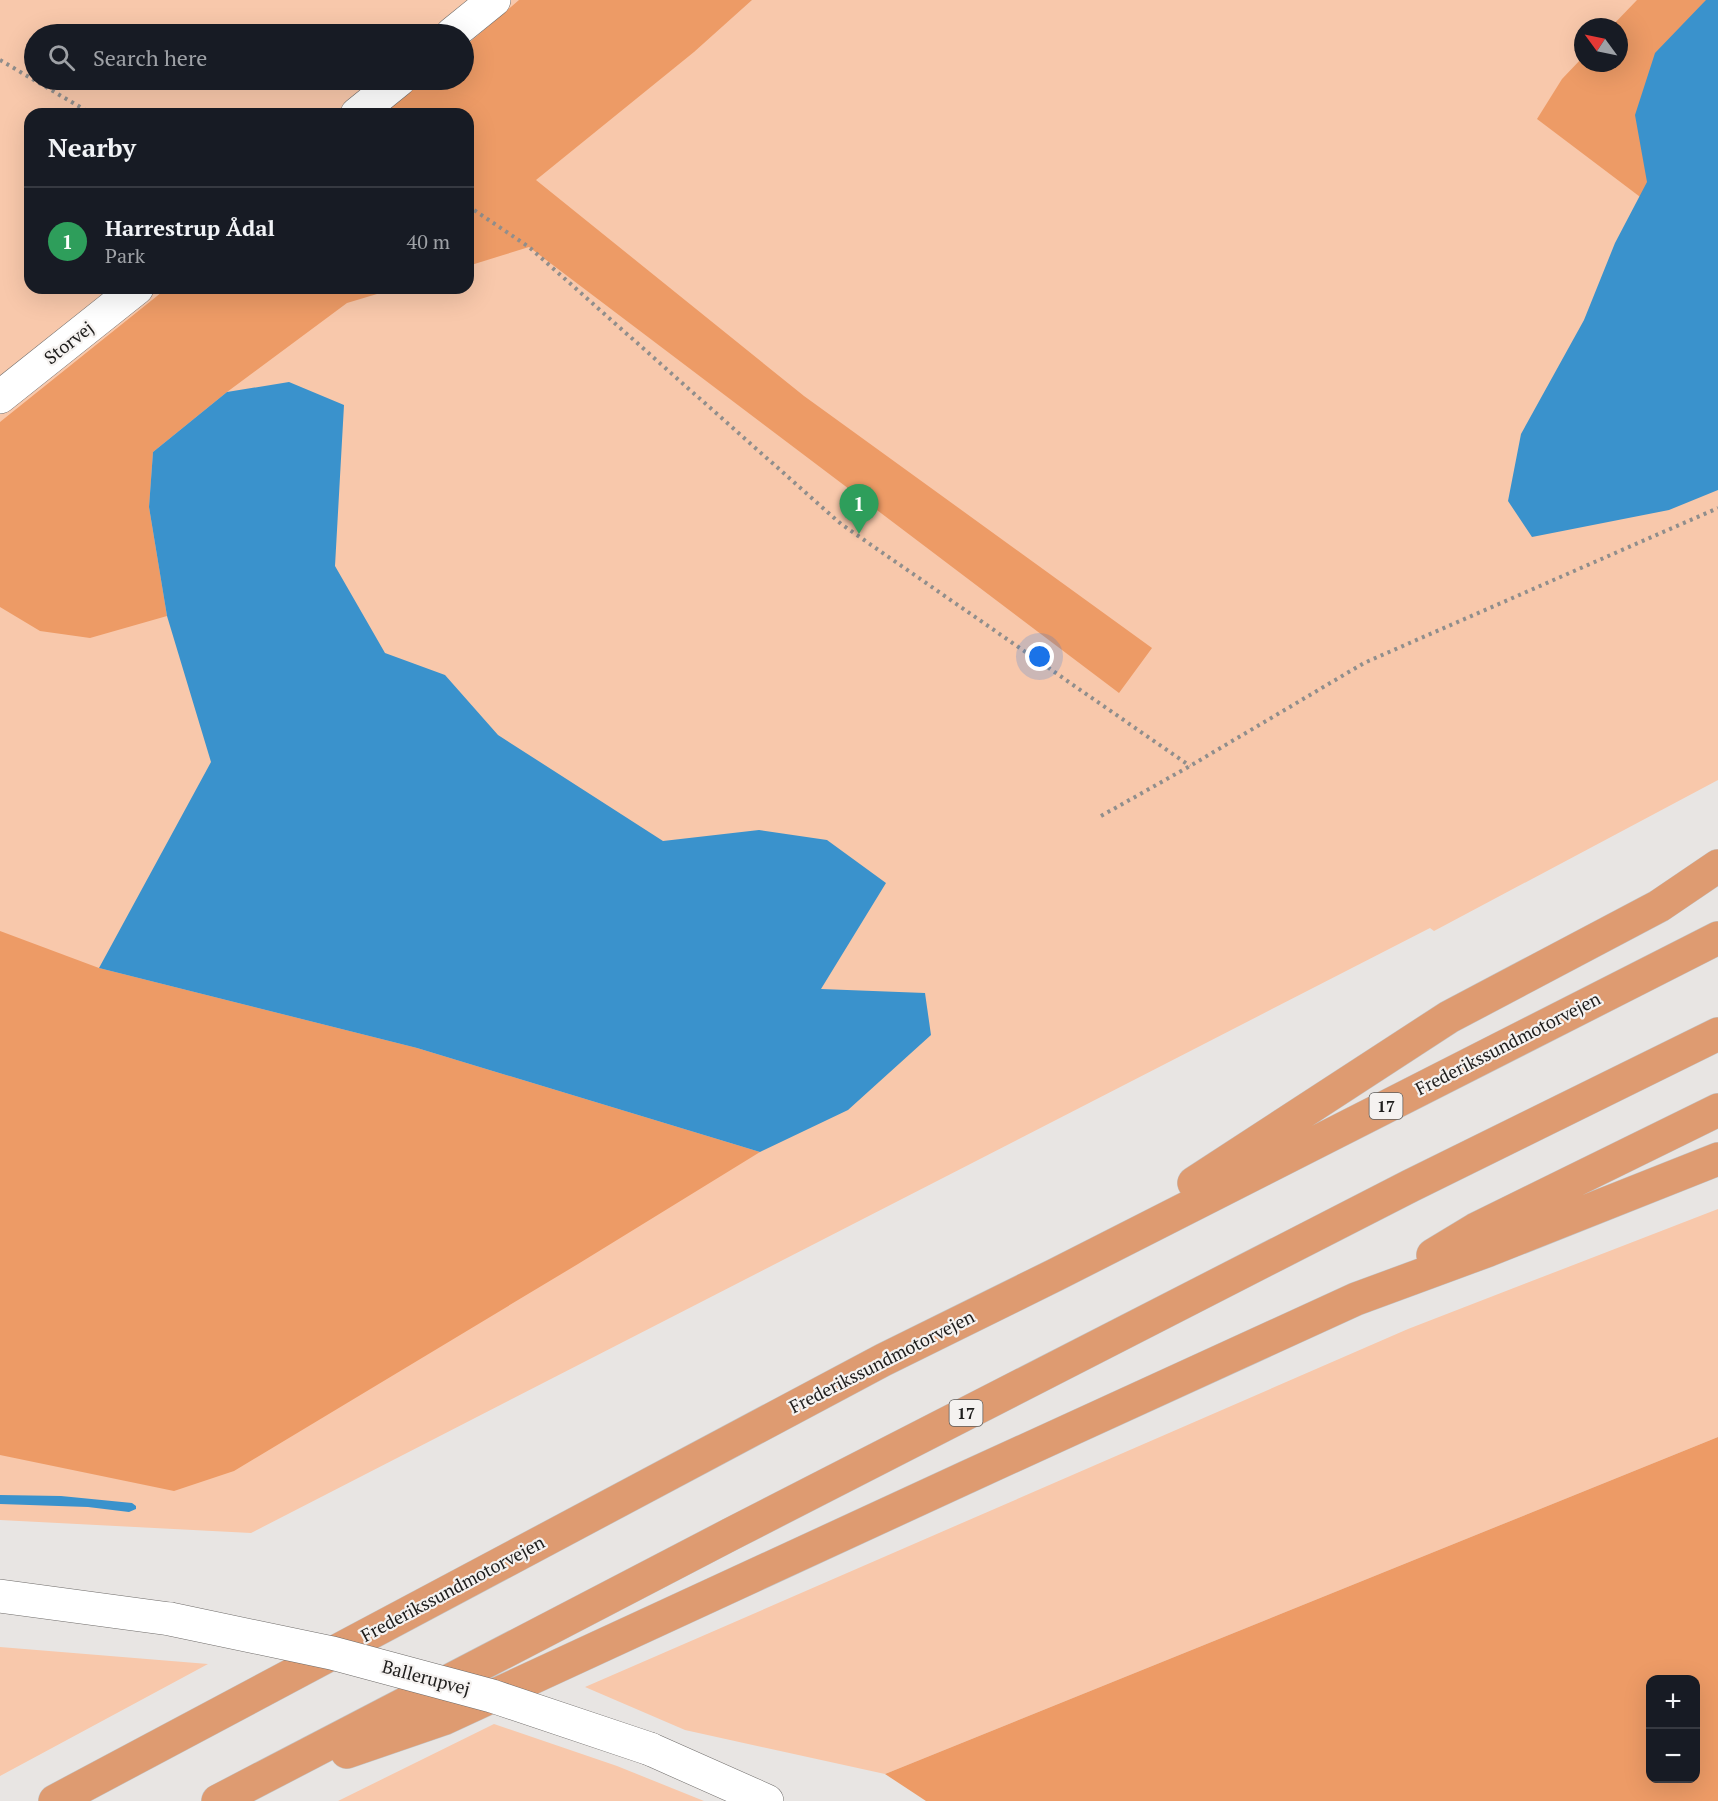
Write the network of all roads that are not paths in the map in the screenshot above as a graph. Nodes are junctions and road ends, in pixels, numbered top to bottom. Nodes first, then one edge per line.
1 (494, 0) edge
2 (464, 24) edge
3 (387, 90) edge
4 (364, 108) edge
5 (129, 294) edge
6 (0, 397) edge
7 (1718, 866) edge
8 (1718, 878) edge
9 (1659, 906) junction
10 (1718, 938) edge
11 (1718, 1034) edge
12 (1718, 1110) edge
13 (1718, 1159) edge
14 (1055, 1275) junction
15 (1356, 1299) junction
16 (0, 1596) edge
17 (230, 1794) edge
18 (55, 1801) edge
19 (767, 1801) edge

1 - 2 street
3 - 4 street
5 - 6 street, Storvej
7 - 9 highway
8 - 9 highway
9 - 14 highway
10 - 14 highway, Frederikssundmotorvejen / 17
11 - 17 highway, 17
12 - 15 highway
13 - 15 highway
14 - 18 highway, Frederikssundmotorvejen / 17
15 - 17 highway
16 - 19 street, Ballerupvej, bridge

